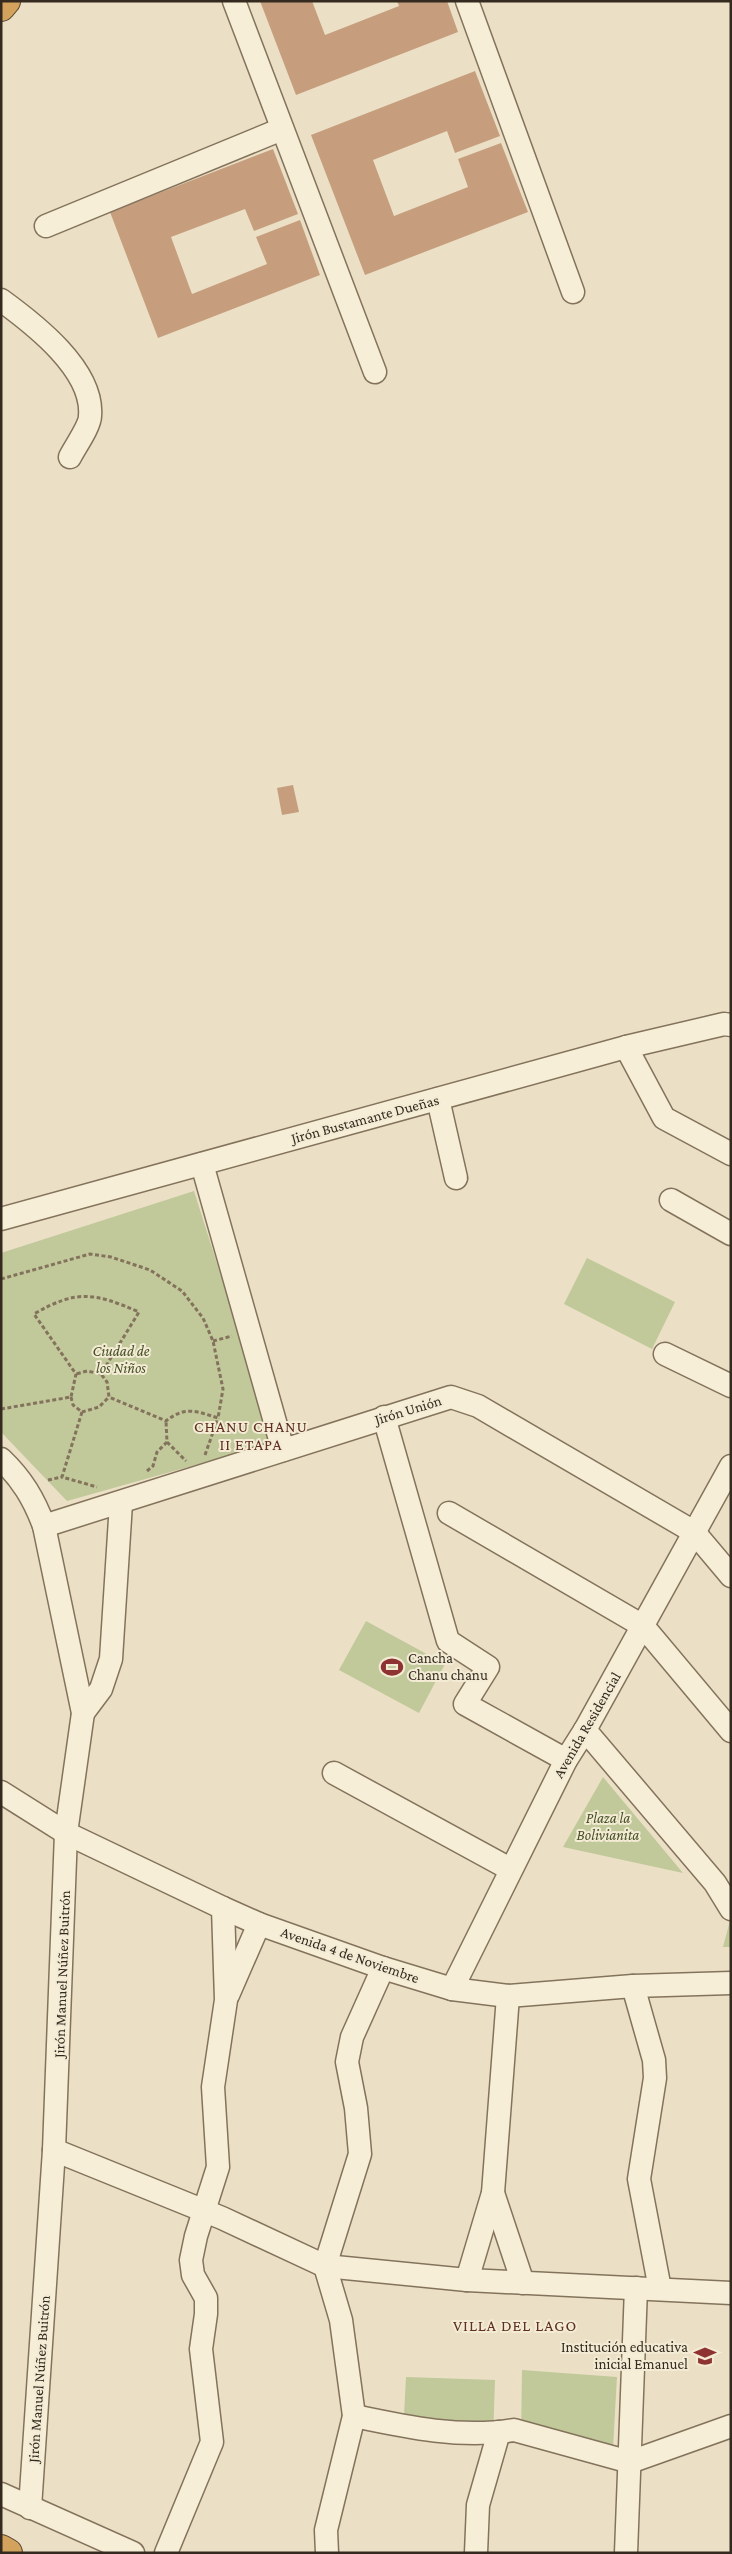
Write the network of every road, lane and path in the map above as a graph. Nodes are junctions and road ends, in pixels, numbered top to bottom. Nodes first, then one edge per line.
1 (6, 1) edge
2 (234, 1) edge
3 (467, 1) edge
4 (1, 7) edge
5 (282, 129) junction
6 (46, 226) dead end
7 (574, 292) dead end
8 (1, 300) edge
9 (375, 372) dead end
10 (70, 457) dead end
11 (731, 1025) edge
12 (626, 1047) junction
13 (438, 1100) junction
14 (731, 1154) edge
15 (202, 1164) junction
16 (456, 1178) dead end
17 (671, 1200) dead end
18 (1, 1219) edge
19 (731, 1234) edge
20 (1, 1279) edge
21 (239, 1334) dead end
22 (213, 1341) junction
23 (665, 1354) dead end
24 (76, 1374) junction
25 (102, 1374) junction
26 (731, 1386) edge
27 (71, 1397) junction
28 (109, 1397) junction
29 (1, 1409) edge
30 (82, 1412) junction
31 (384, 1417) junction
32 (218, 1418) junction
33 (166, 1421) junction
34 (168, 1442) junction
35 (283, 1450) junction
36 (1, 1459) edge
37 (202, 1461) dead end
38 (192, 1466) dead end
39 (731, 1466) edge
40 (62, 1477) junction
41 (140, 1477) dead end
42 (48, 1480) dead end
43 (113, 1496) junction
44 (449, 1513) dead end
45 (44, 1526) junction
46 (694, 1532) junction
47 (731, 1576) edge
48 (643, 1626) junction
49 (83, 1713) junction
50 (585, 1730) junction
51 (731, 1731) edge
52 (566, 1760) junction
53 (334, 1773) dead end
54 (1, 1792) edge
55 (66, 1834) junction
56 (510, 1869) junction
57 (223, 1908) junction
58 (731, 1909) edge
59 (259, 1924) junction
60 (383, 1968) junction
61 (731, 1983) edge
62 (633, 1986) junction
63 (452, 1989) junction
64 (508, 1996) junction
65 (226, 2000) junction
66 (54, 2150) junction
67 (493, 2192) junction
68 (205, 2212) junction
69 (325, 2266) junction
70 (467, 2280) junction
71 (522, 2283) junction
72 (636, 2288) junction
73 (660, 2289) junction
74 (731, 2293) edge
75 (354, 2416) junction
76 (731, 2426) edge
77 (499, 2432) junction
78 (630, 2462) junction
79 (1, 2494) edge
80 (30, 2508) junction
81 (326, 2530) junction
82 (1, 2550) edge
83 (8, 2553) edge
84 (133, 2553) edge
85 (166, 2553) edge
86 (314, 2553) edge
87 (327, 2553) edge
88 (476, 2553) edge
89 (626, 2553) edge

1 - 4 highway
2 - 5 street
3 - 7 street
5 - 6 street
5 - 9 street
8 - 10 street
11 - 12 street, Jirón Bustamante Dueñas
12 - 13 street, Jirón Bustamante Dueñas
12 - 14 street
13 - 15 street, Jirón Bustamante Dueñas
13 - 16 street
15 - 18 street, Jirón Bustamante Dueñas
15 - 35 street
17 - 19 street
20 - 22 path
21 - 22 path
22 - 32 path
23 - 26 street
24 - 25 path
24 - 25 path
24 - 27 path
25 - 28 path
27 - 29 path
27 - 30 path
28 - 30 path
28 - 33 path
30 - 40 path
31 - 35 street, Jirón Unión
31 - 46 street, Jirón Unión
31 - 52 street
32 - 33 path
32 - 37 path
33 - 34 path
34 - 38 path
34 - 41 path
35 - 43 street, Jirón Unión
36 - 45 street, Jirón Manuel Núñez Buitrón
39 - 46 street, Avenida Residencial
40 - 42 path
40 - 43 path
43 - 45 street, Jirón Unión
43 - 49 street
44 - 48 street
45 - 49 street, Jirón Manuel Núñez Buitrón
46 - 47 street, Jirón Unión
46 - 48 street, Avenida Residencial
48 - 50 street, Avenida Residencial
48 - 51 street
49 - 55 street, Jirón Manuel Núñez Buitrón
50 - 52 street, Avenida Residencial
50 - 58 street
52 - 56 street, Avenida Residencial
53 - 56 street
54 - 55 street, Avenida 4 de Noviembre
55 - 57 street, Avenida 4 de Noviembre
55 - 66 street, Jirón Manuel Núñez Buitrón
56 - 63 street, Avenida Residencial
57 - 59 street, Avenida 4 de Noviembre
57 - 65 street
59 - 60 street, Avenida 4 de Noviembre
59 - 65 street
60 - 63 street, Avenida 4 de Noviembre
60 - 69 street
61 - 62 street, Avenida 4 de Noviembre
62 - 64 street, Avenida 4 de Noviembre
62 - 73 street
63 - 64 street, Avenida 4 de Noviembre
64 - 67 street
65 - 68 street
66 - 68 street
66 - 80 street, Jirón Manuel Núñez Buitrón
67 - 70 street
67 - 71 street
68 - 69 street
68 - 85 street
69 - 70 street
69 - 75 street
70 - 71 street
71 - 72 street
72 - 73 street
72 - 78 street
73 - 74 street
75 - 77 street
75 - 81 street
76 - 78 street
77 - 78 street
77 - 88 street
78 - 89 street
79 - 80 street
80 - 84 street
81 - 86 street
81 - 87 street
82 - 83 highway

